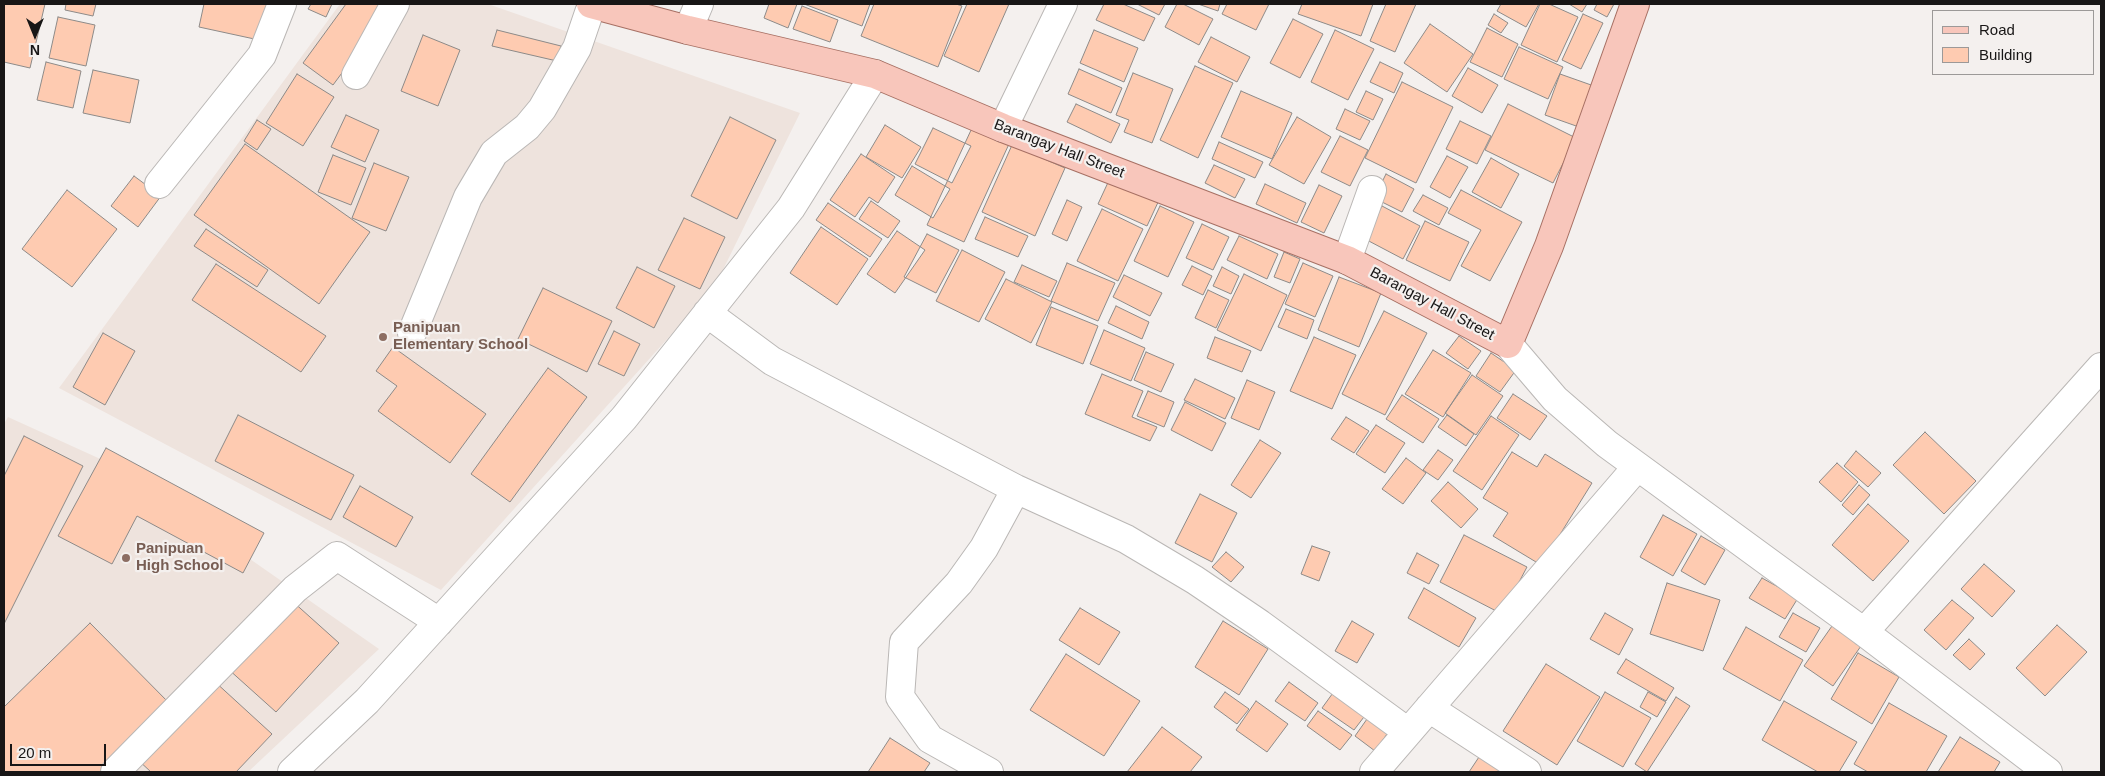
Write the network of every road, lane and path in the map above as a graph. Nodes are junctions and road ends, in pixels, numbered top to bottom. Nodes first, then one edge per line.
1 (282, 4) edge
2 (395, 4) edge
3 (592, 4) edge
4 (699, 4) edge
5 (1063, 4) edge
6 (1635, 4) edge
7 (688, 30) junction
8 (875, 74) junction
9 (356, 75) dead end
10 (1003, 128) junction
11 (159, 184) dead end
12 (1372, 190) dead end
13 (1347, 260) junction
14 (707, 313) junction
15 (412, 333) dead end
16 (1508, 344) junction
17 (2101, 367) edge
18 (1637, 467) junction
19 (1016, 489) junction
20 (439, 622) junction
21 (1864, 632) junction
22 (1429, 708) junction
23 (1408, 732) junction
24 (2040, 770) edge
25 (115, 772) edge
26 (292, 772) edge
27 (989, 772) edge
28 (1374, 772) edge
29 (1527, 772) edge

1 - 11 street
2 - 9 street
3 - 7 main road, Barangay Hall Street
3 - 15 street
4 - 7 street
5 - 10 street
6 - 16 main road
7 - 8 main road, Barangay Hall Street
8 - 10 main road, Barangay Hall Street
8 - 14 street
10 - 13 main road, Barangay Hall Street
12 - 13 street
13 - 16 main road, Barangay Hall Street
14 - 19 street
14 - 20 street
16 - 18 street
17 - 21 street
18 - 21 street
18 - 22 street
19 - 23 street
19 - 27 street
20 - 25 street
20 - 26 street
21 - 24 street
22 - 23 street
22 - 29 street
23 - 28 street

